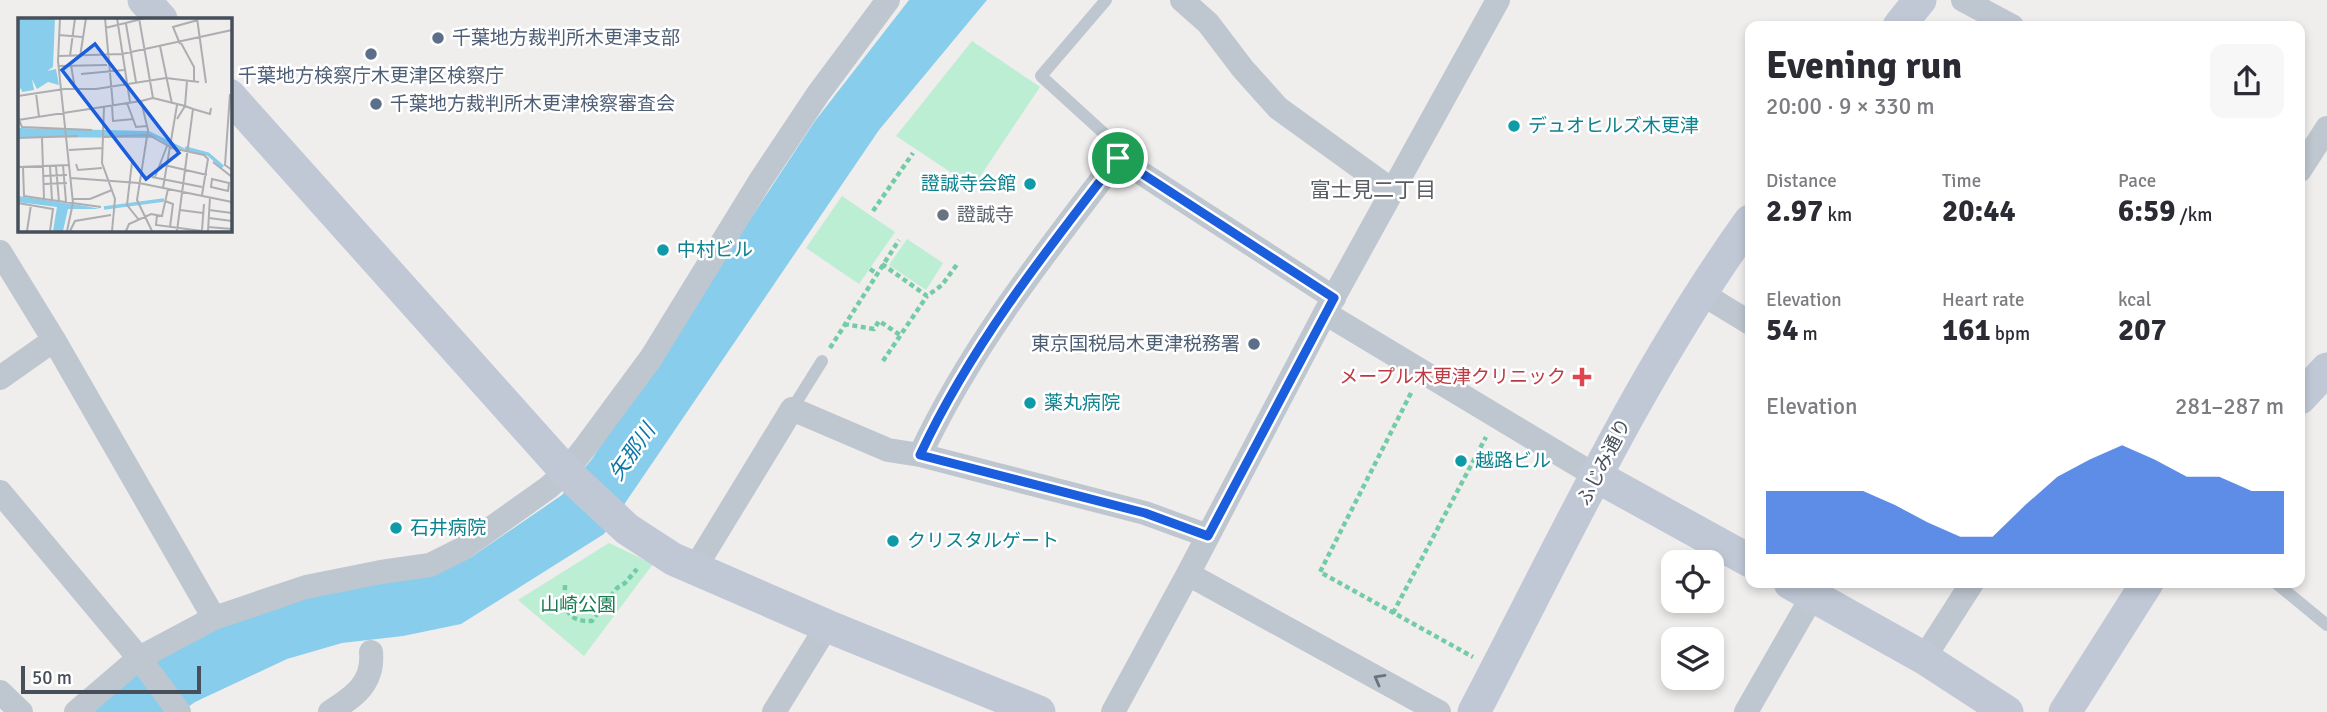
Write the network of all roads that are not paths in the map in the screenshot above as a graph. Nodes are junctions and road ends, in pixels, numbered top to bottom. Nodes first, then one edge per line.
1 (144, 0) edge
2 (888, 0) edge
3 (1106, 0) edge
4 (1182, 0) edge
5 (1498, 0) edge
6 (1920, 0) edge
7 (1963, 0) edge
8 (160, 18) edge
9 (1903, 21) edge
10 (2003, 21) edge
11 (231, 97) edge
12 (2327, 128) edge
13 (1118, 158) junction
14 (2305, 162) edge
15 (1393, 191) junction
16 (1745, 228) edge
17 (0, 252) edge
18 (1701, 293) junction
19 (1329, 306) junction
20 (1745, 320) edge
21 (54, 340) junction
22 (822, 361) road end
23 (0, 378) edge
24 (792, 409) junction
25 (920, 455) junction
26 (568, 474) junction
27 (1596, 476) junction
28 (5, 507) edge
29 (1208, 536) junction
30 (1745, 558) edge
31 (695, 568) junction
32 (1188, 574) junction
33 (1807, 588) edge
34 (1809, 588) edge
35 (1969, 588) edge
36 (2144, 588) edge
37 (2282, 588) edge
38 (214, 618) junction
39 (2327, 625) edge
40 (827, 626) junction
41 (371, 652) dead end
42 (139, 658) junction
43 (1924, 658) junction
44 (0, 692) edge
45 (21, 712) edge
46 (76, 712) edge
47 (178, 712) edge
48 (330, 712) edge
49 (774, 712) edge
50 (1039, 712) edge
51 (1113, 712) edge
52 (1439, 712) edge
53 (1474, 712) edge
54 (1746, 712) edge
55 (2007, 712) edge
56 (2066, 712) edge

1 - 8 street
2 - 26 street
3 - 13 lane
4 - 15 street
5 - 15 street
6 - 9 street
7 - 10 street
11 - 26 street
12 - 14 street
13 - 19 street
13 - 25 street
15 - 19 street
16 - 18 street, ふじみ通り
17 - 21 street
18 - 20 street
18 - 27 street, ふじみ通り
19 - 27 street
19 - 29 street
21 - 23 street
21 - 38 street
22 - 24 lane
24 - 25 street
24 - 31 street
25 - 29 street
26 - 31 street
26 - 38 street
27 - 30 street
27 - 53 street, ふじみ通り
28 - 42 street
29 - 32 street
31 - 40 street
32 - 51 street
52 -> 32 street
33 - 54 street
34 - 43 street
35 - 43 street
36 - 56 street
37 - 39 lane
38 - 42 street
40 - 49 street
40 - 50 street
41 - 48 street
42 - 46 street
42 - 47 street
43 - 55 street
44 - 45 street

